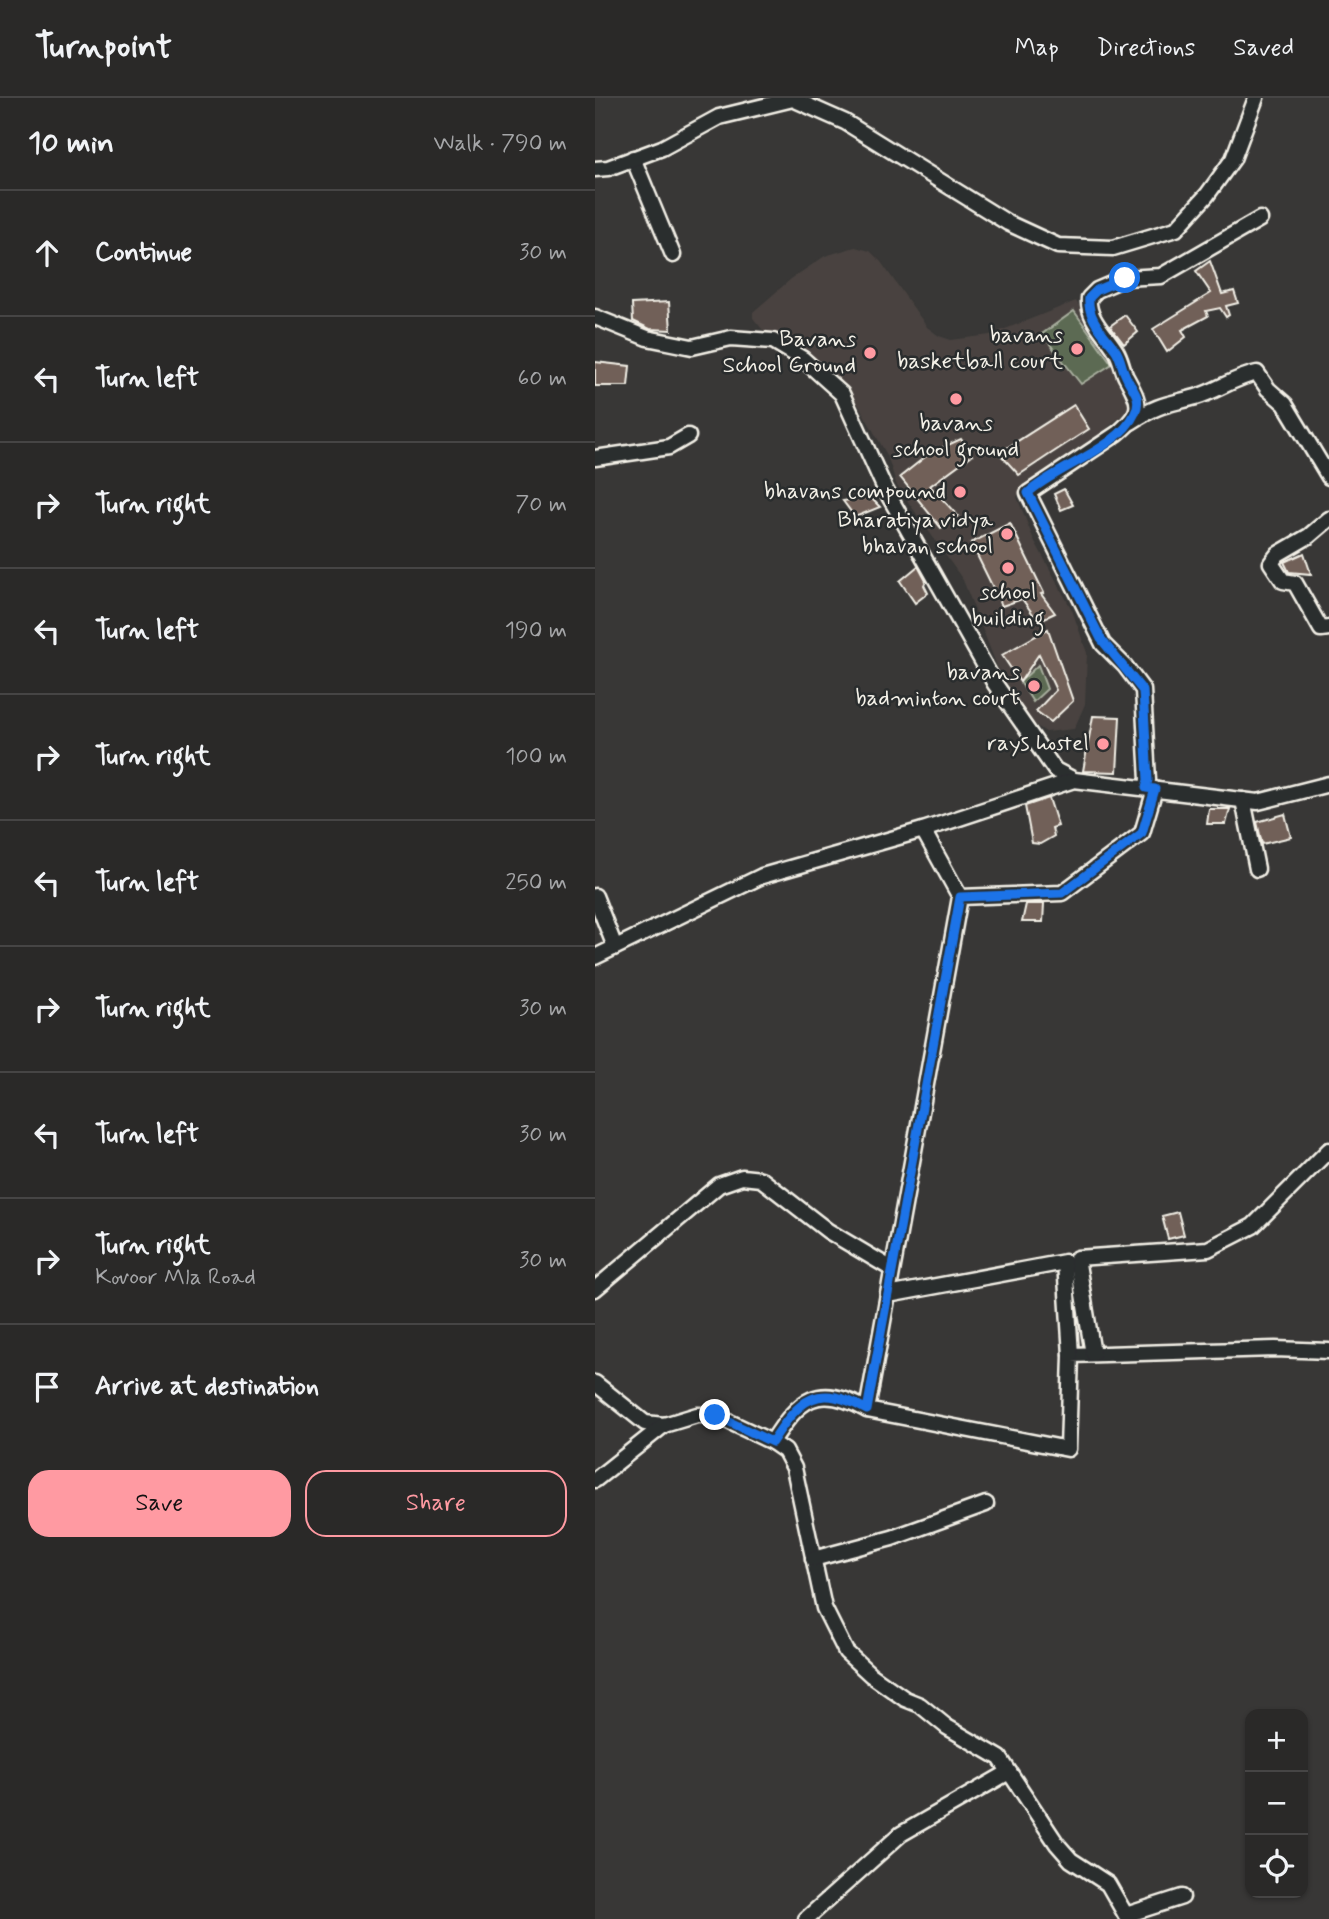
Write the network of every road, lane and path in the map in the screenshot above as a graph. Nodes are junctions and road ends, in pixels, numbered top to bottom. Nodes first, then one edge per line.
1 (1244, 98) edge
2 (1256, 98) edge
3 (1250, 112) junction
4 (633, 158) junction
5 (595, 169) edge
6 (1260, 219) dead end
7 (673, 255) dead end
8 (595, 317) edge
9 (1131, 422) junction
10 (688, 436) dead end
11 (595, 458) edge
12 (1329, 477) edge
13 (1329, 519) edge
14 (1329, 628) edge
15 (1074, 780) junction
16 (1329, 784) edge
17 (1150, 788) junction
18 (1243, 800) junction
19 (923, 830) junction
20 (1257, 869) dead end
21 (595, 896) edge
22 (960, 897) junction
23 (615, 947) junction
24 (595, 957) edge
25 (1329, 1150) edge
26 (892, 1269) junction
27 (595, 1289) edge
28 (888, 1295) junction
29 (1329, 1350) edge
30 (1093, 1354) junction
31 (1071, 1355) junction
32 (595, 1383) edge
33 (867, 1410) junction
34 (664, 1425) junction
35 (772, 1442) junction
36 (595, 1480) edge
37 (986, 1504) dead end
38 (813, 1559) junction
39 (1009, 1772) junction
40 (1182, 1897) dead end
41 (1127, 1917) edge
42 (806, 1919) edge

1 - 3 street
2 - 3 street
3 - 4 street
4 - 5 street
4 - 7 street
6 - 9 street
8 - 15 street
9 - 12 street
9 - 17 street
10 - 11 street
13 - 14 street
15 - 17 street
15 - 19 street
16 - 18 street
17 - 18 street
17 - 22 street
18 - 20 street
19 - 22 street
19 - 23 street
21 - 23 street
22 - 26 street
23 - 24 street
25 - 30 street
26 - 27 street
26 - 28 street
28 - 31 street
28 - 33 street
29 - 30 street
30 - 31 street
31 - 33 street
32 - 34 street
33 - 35 street
34 - 35 street
34 - 36 street
35 - 38 street
37 - 38 street
38 - 39 street
39 - 41 street
39 - 42 street
40 - 41 street

